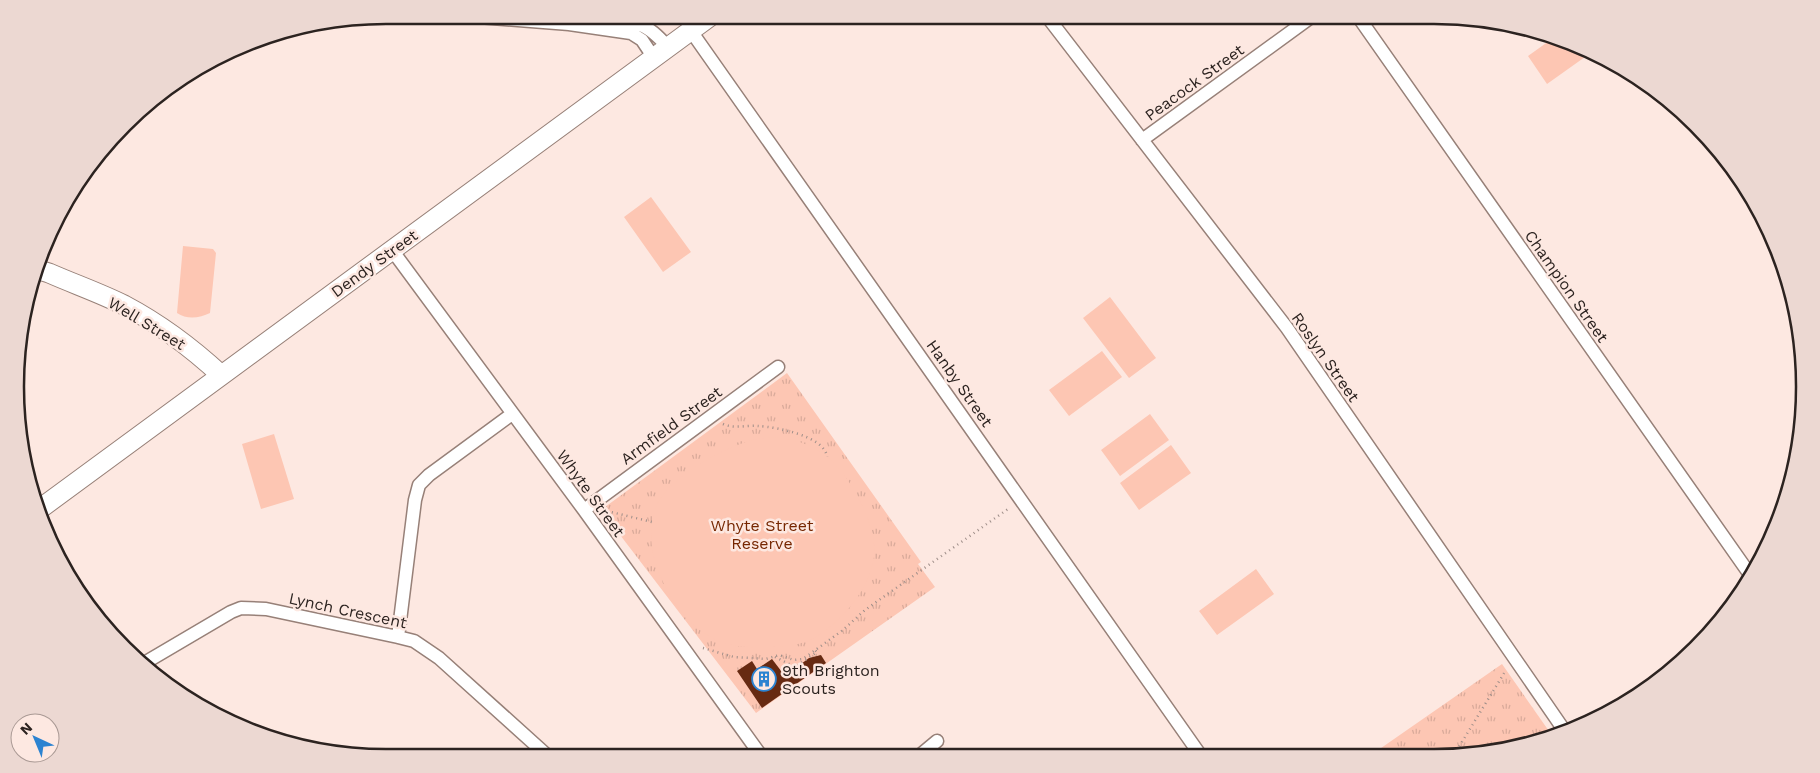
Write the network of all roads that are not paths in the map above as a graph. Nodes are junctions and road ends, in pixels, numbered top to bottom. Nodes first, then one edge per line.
1 (640, 24) edge
2 (700, 24) edge
3 (1053, 24) edge
4 (1302, 24) edge
5 (1363, 24) edge
6 (691, 31) junction
7 (661, 52) junction
8 (1142, 140) junction
9 (392, 250) junction
10 (43, 271) edge
11 (778, 367) dead end
12 (222, 375) junction
13 (512, 414) junction
14 (44, 506) edge
15 (584, 510) junction
16 (1747, 570) edge
17 (398, 637) junction
18 (149, 660) edge
19 (1561, 726) edge
20 (937, 741) dead end
21 (540, 749) edge
22 (756, 749) edge
23 (925, 749) edge
24 (1196, 749) edge

1 - 7 street
2 - 6 street, Dendy Street
3 - 8 street, Roslyn Street
4 - 8 street, Peacock Street
5 - 16 street, Champion Street
6 - 7 street, Dendy Street
6 - 24 street, Hanby Street
7 - 9 street, Dendy Street
8 - 19 street, Roslyn Street
9 - 12 street, Dendy Street
9 - 13 street, Whyte Street
10 - 12 street, Well Street
11 - 15 street, Armfield Street
12 - 14 street, Dendy Street
13 - 15 street, Whyte Street
13 - 17 street
15 - 22 street, Whyte Street
17 - 18 street, Lynch Crescent
17 - 21 street, Lynch Crescent
20 - 23 street

